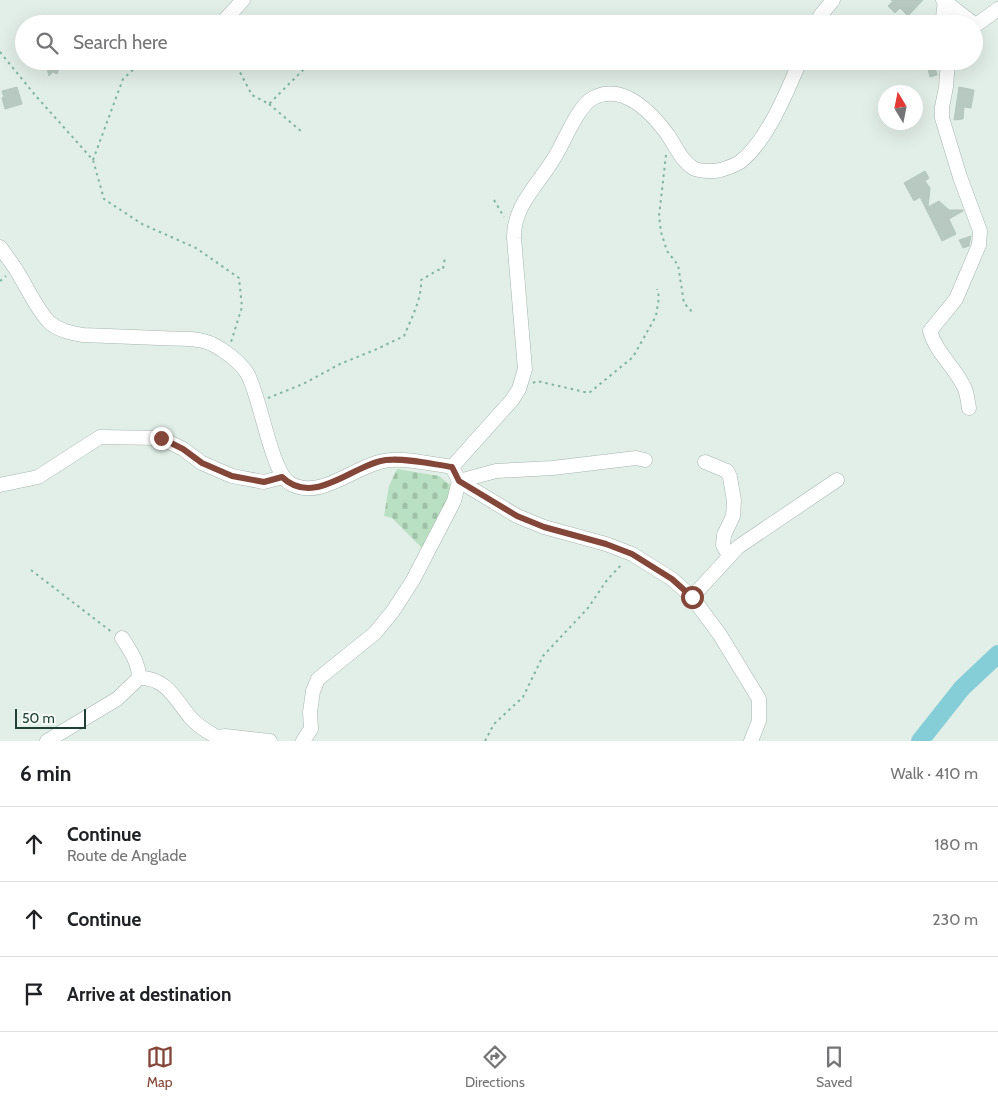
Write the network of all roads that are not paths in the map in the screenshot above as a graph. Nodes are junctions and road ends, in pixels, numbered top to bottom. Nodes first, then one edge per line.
1 (243, 0) edge
2 (833, 0) edge
3 (944, 1) edge
4 (998, 9) edge
5 (229, 15) edge
6 (821, 15) edge
7 (943, 15) edge
8 (962, 15) edge
9 (983, 20) edge
10 (796, 70) edge
11 (947, 70) edge
12 (0, 247) edge
13 (969, 408) dead end
14 (645, 460) dead end
15 (705, 462) dead end
16 (452, 467) junction
17 (282, 477) junction
18 (837, 480) dead end
19 (459, 481) junction
20 (0, 485) edge
21 (729, 556) junction
22 (692, 597) junction
23 (122, 638) road end
24 (139, 678) junction
25 (219, 739) edge
26 (47, 741) edge
27 (270, 741) edge
28 (303, 741) edge
29 (751, 741) edge

1 - 5 street
2 - 6 street
3 - 7 street
3 - 8 street
4 - 9 street
10 - 16 street
11 - 13 street
12 - 17 street
14 - 19 street
15 - 21 street
16 - 17 street
16 - 19 street
17 - 20 street
18 - 21 street
19 - 22 street
19 - 28 street
21 - 22 street
22 - 29 street
23 - 24 street
24 - 25 street
24 - 26 street
25 - 27 street

